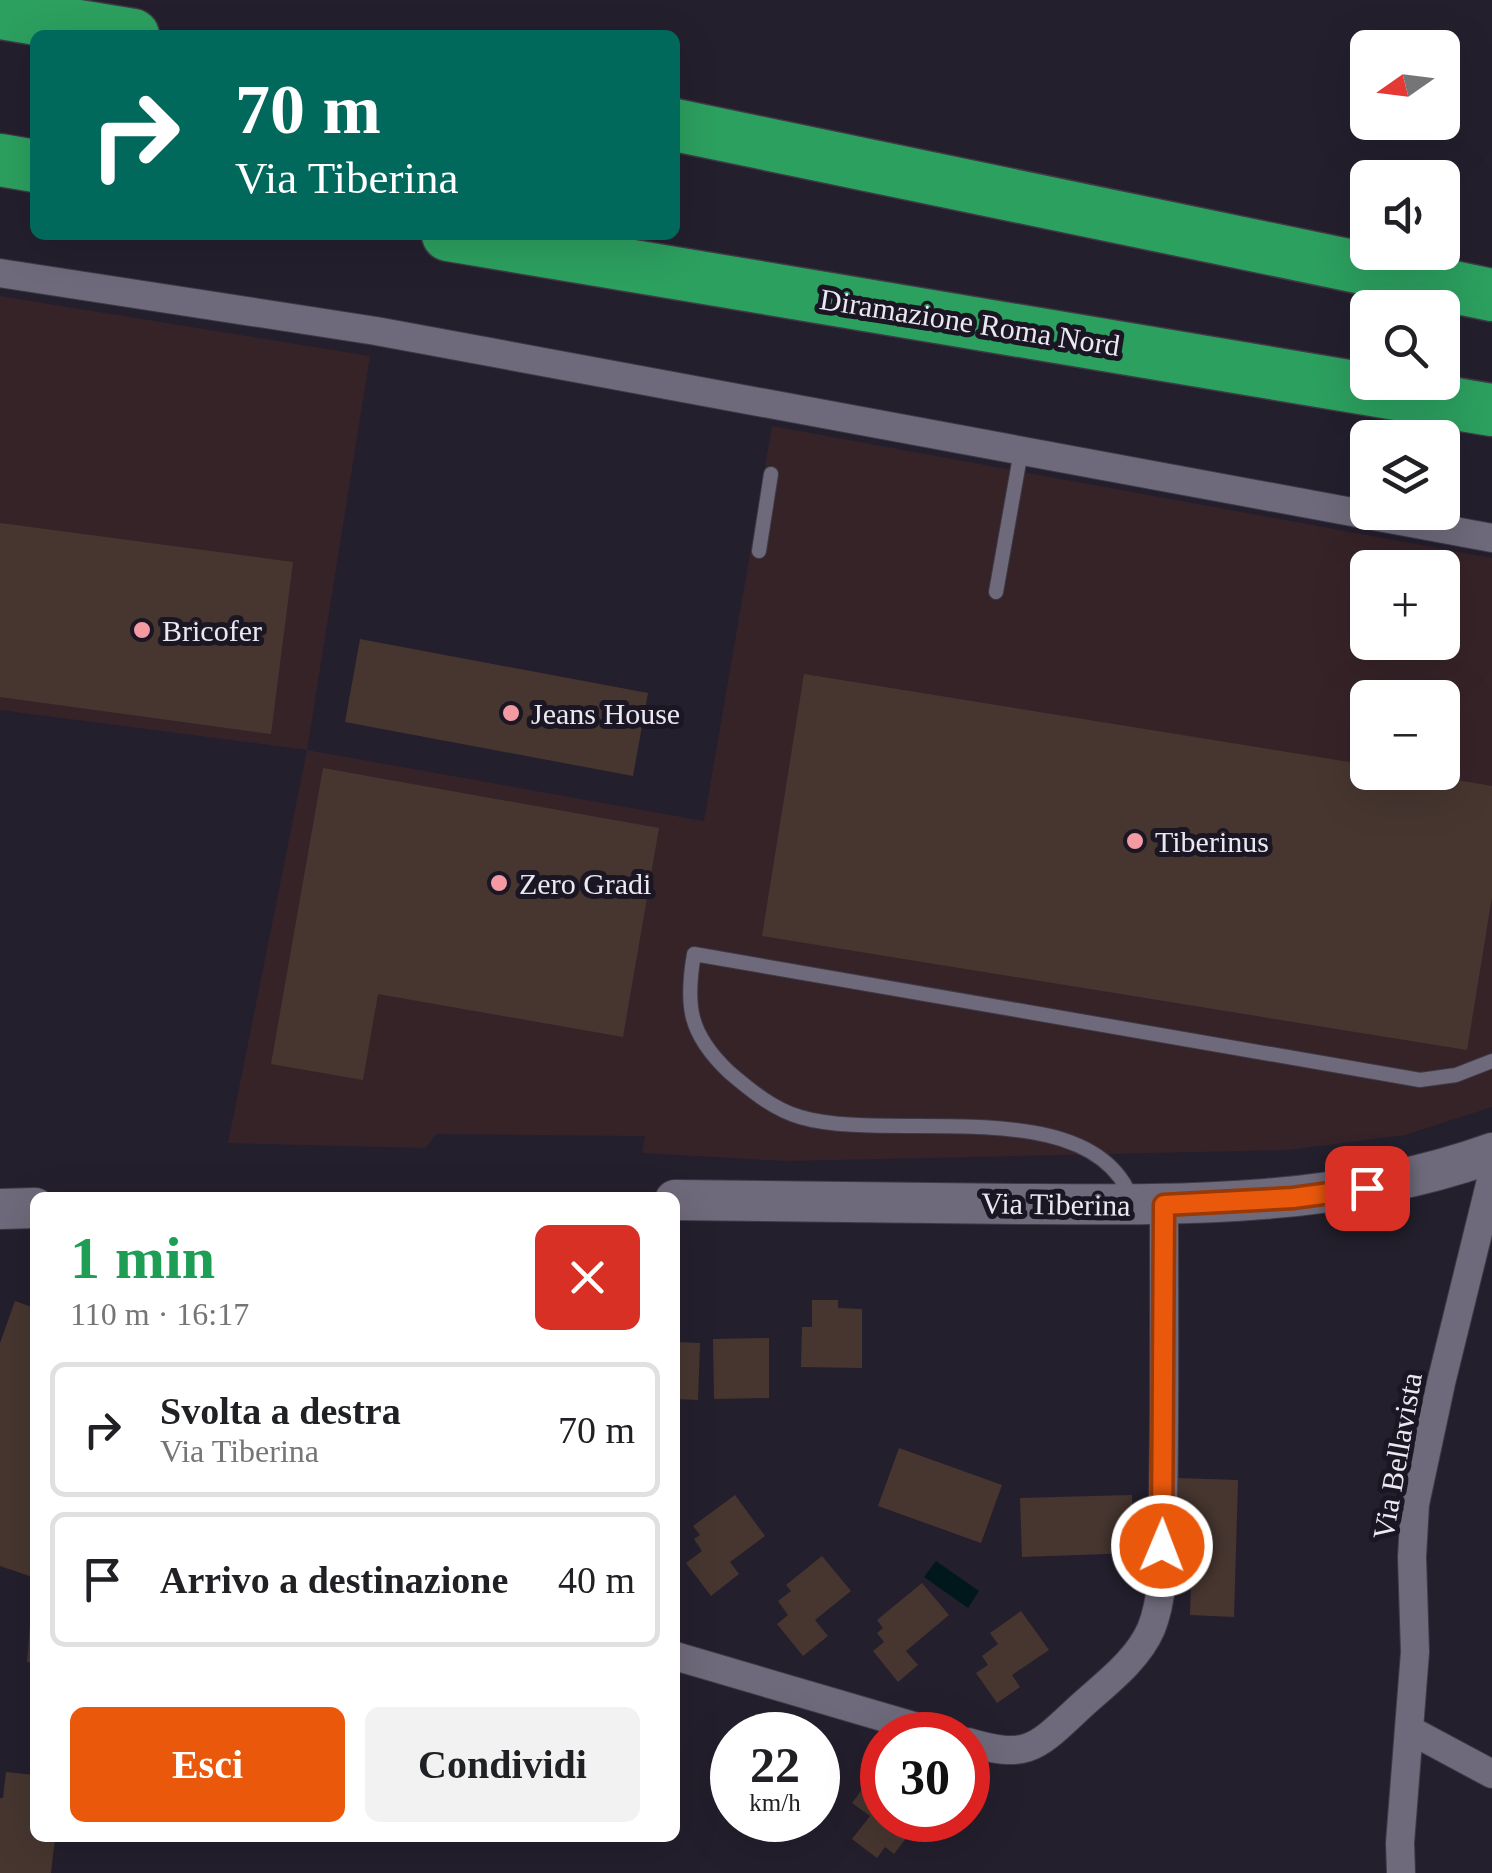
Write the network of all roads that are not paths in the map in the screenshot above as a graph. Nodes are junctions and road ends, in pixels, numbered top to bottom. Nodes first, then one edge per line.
1 (0, 13) edge
2 (103, 30) edge
3 (680, 127) edge
4 (0, 160) edge
5 (30, 165) edge
6 (478, 240) edge
7 (0, 273) edge
8 (1492, 294) edge
9 (1492, 410) edge
10 (1021, 451) junction
11 (770, 474) dead end
12 (1492, 538) edge
13 (759, 550) dead end
14 (996, 592) dead end
15 (1492, 1061) edge
16 (1492, 1153) edge
17 (1492, 1176) edge
18 (680, 1200) edge
19 (1149, 1205) junction
20 (0, 1208) edge
21 (30, 1208) edge
22 (680, 1657) edge
23 (866, 1712) edge
24 (1410, 1730) junction
25 (990, 1748) edge
26 (1492, 1774) edge
27 (1401, 1873) edge

1 - 2 highway
3 - 8 highway
4 - 5 highway
6 - 9 highway, Diramazione Roma Nord
7 - 10 street
10 - 12 street
10 - 14 lane
11 - 13 lane
15 - 19 lane
16 - 19 main road, Via Tiberina
17 - 24 street, Via Bellavista
18 - 19 main road, Via Tiberina
19 - 25 street
20 - 21 main road
22 - 23 street
24 - 26 street
24 - 27 street, Via Bellavista

